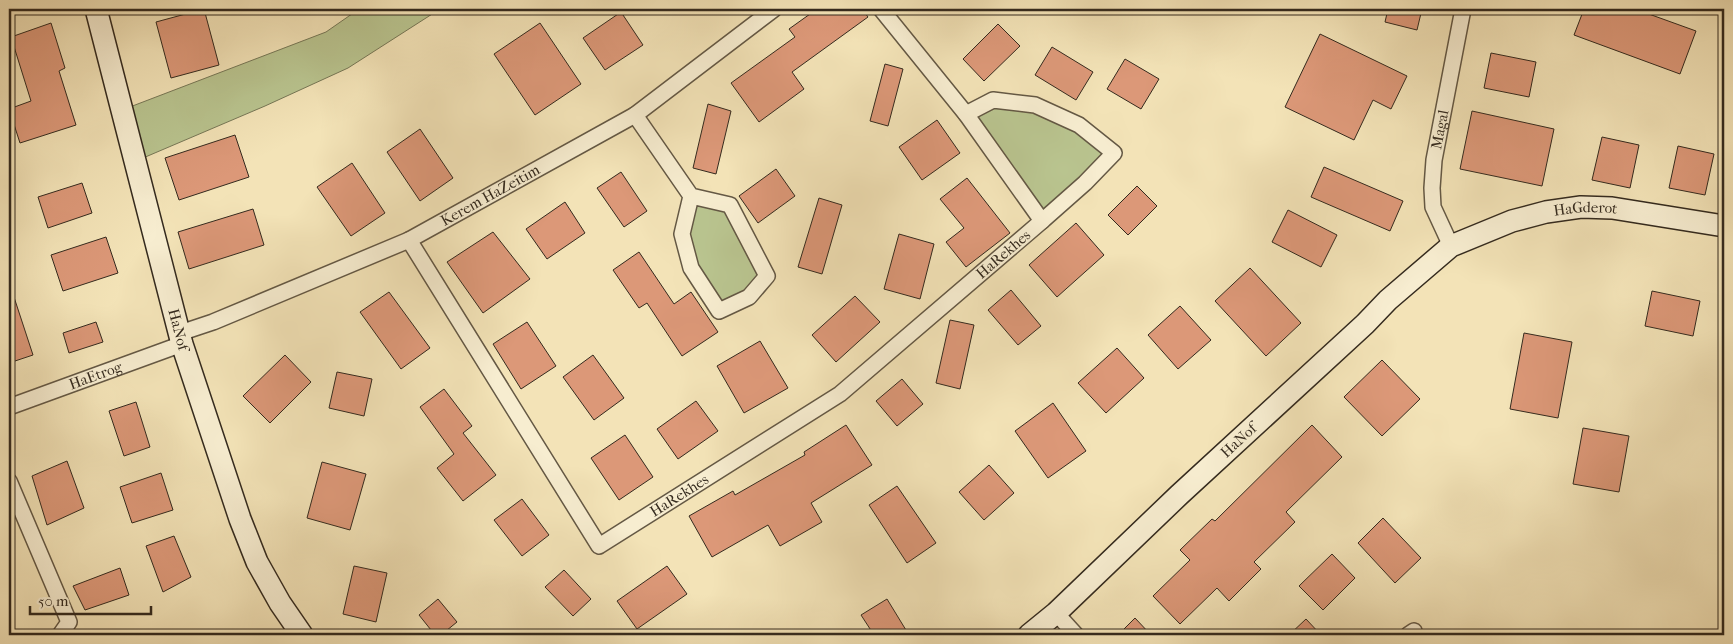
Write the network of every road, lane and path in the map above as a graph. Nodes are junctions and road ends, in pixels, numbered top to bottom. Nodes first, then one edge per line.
1 (96, 9) edge
2 (774, 9) edge
3 (881, 9) edge
4 (1463, 9) edge
5 (966, 114) junction
6 (635, 115) junction
7 (691, 196) junction
8 (1042, 221) junction
9 (1724, 226) edge
10 (409, 240) junction
11 (1451, 246) junction
12 (181, 339) junction
13 (9, 407) edge
14 (9, 481) edge
15 (1056, 613) junction
16 (60, 635) edge
17 (302, 635) edge
18 (1029, 635) edge
19 (1076, 635) edge

1 - 12 street, HaNof
2 - 6 street, Kerem HaZeitim
3 - 5 street, HaRekhes
4 - 11 street, Magal
5 - 8 street, HaRekhes
5 - 8 street, HaRekhes
6 - 7 street
6 - 10 street, Kerem HaZeitim
7 - 7 street
8 - 10 street, HaRekhes
9 - 11 street, HaGderot
10 - 12 street, Kerem HaZeitim
11 - 15 street, HaNof
12 - 13 street, HaEtrog
12 - 17 street, HaNof
14 - 16 street
15 - 18 street, HaNof
15 - 19 street

